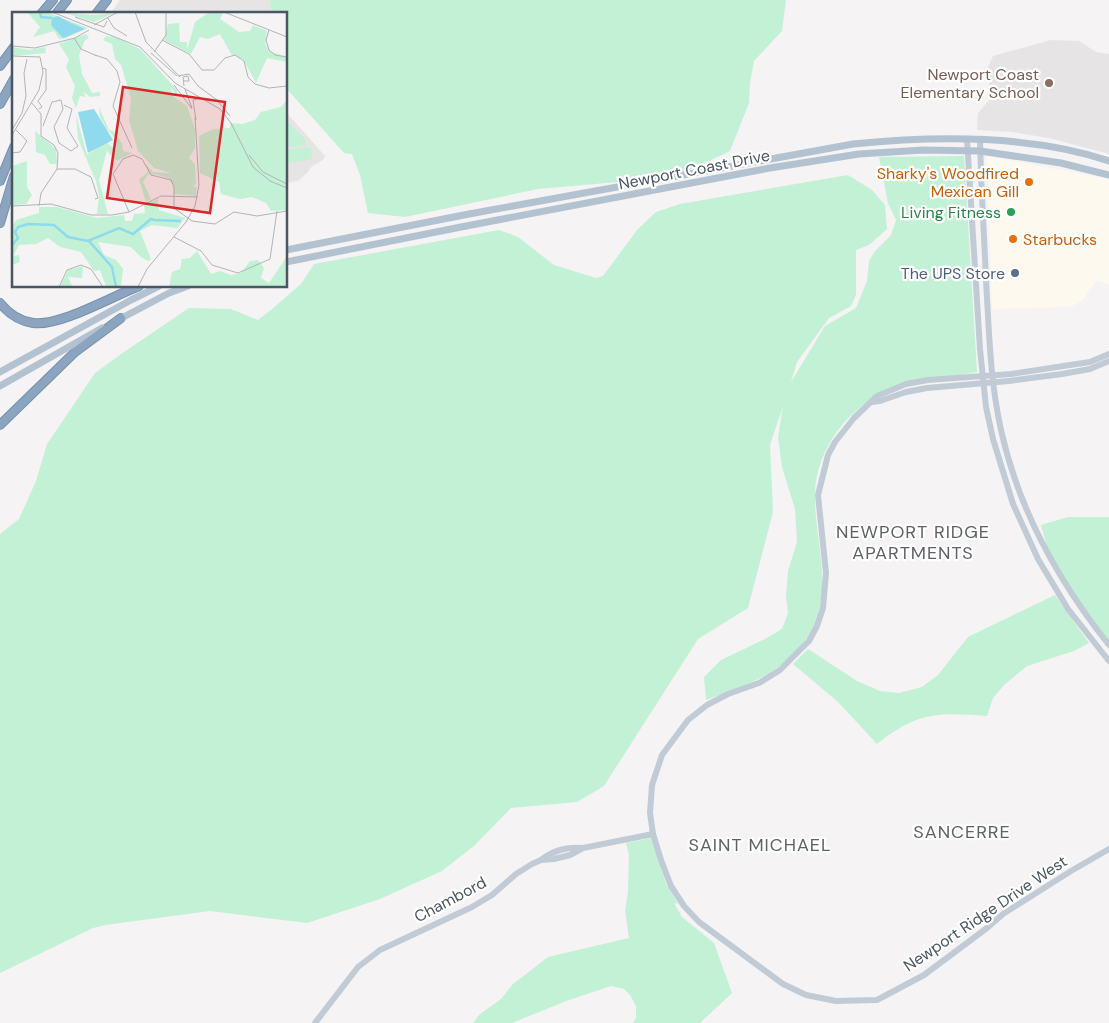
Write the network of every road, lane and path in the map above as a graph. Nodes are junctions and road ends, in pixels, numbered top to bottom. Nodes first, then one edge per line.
1 (53, 0) edge
2 (67, 0) edge
3 (107, 0) edge
4 (43, 12) edge
5 (58, 12) edge
6 (98, 12) edge
7 (12, 50) edge
8 (0, 66) edge
9 (12, 83) edge
10 (0, 104) edge
11 (967, 139) junction
12 (980, 140) junction
13 (968, 151) junction
14 (980, 151) junction
15 (12, 152) edge
16 (1109, 161) edge
17 (1109, 175) edge
18 (0, 180) edge
19 (12, 183) edge
20 (0, 223) edge
21 (288, 250) edge
22 (288, 262) edge
23 (134, 288) edge
24 (155, 288) edge
25 (183, 288) edge
26 (0, 303) edge
27 (121, 318) junction
28 (1109, 354) edge
29 (1109, 361) edge
30 (0, 372) edge
31 (983, 376) junction
32 (993, 379) junction
33 (984, 383) junction
34 (0, 386) edge
35 (872, 402) junction
36 (0, 425) edge
37 (1109, 645) edge
38 (1109, 661) edge
39 (653, 834) junction
40 (1109, 849) edge
41 (315, 1023) edge

1 - 4 highway
2 - 5 highway
3 - 6 highway
7 - 8 highway
9 - 10 highway
11 - 12 main road, Newport Coast Drive
11 - 13 street
11 - 21 main road, Newport Coast Drive
12 - 14 street
12 - 16 main road, Newport Coast Drive
13 - 14 main road, Newport Coast Drive
13 - 22 main road, Newport Coast Drive
13 - 31 street
14 - 17 main road, Newport Coast Drive
14 - 32 street
15 - 18 highway
19 - 20 highway
23 - 26 highway
24 - 30 main road
25 - 27 main road
27 - 34 main road
27 - 36 highway
28 - 32 street
29 - 32 street
31 - 32 street
31 - 33 street
31 - 35 street
32 - 33 street
32 - 37 street
33 - 35 street
33 - 38 street
35 - 39 street
39 - 40 street, Newport Ridge Drive West
39 - 41 street, Chambord

